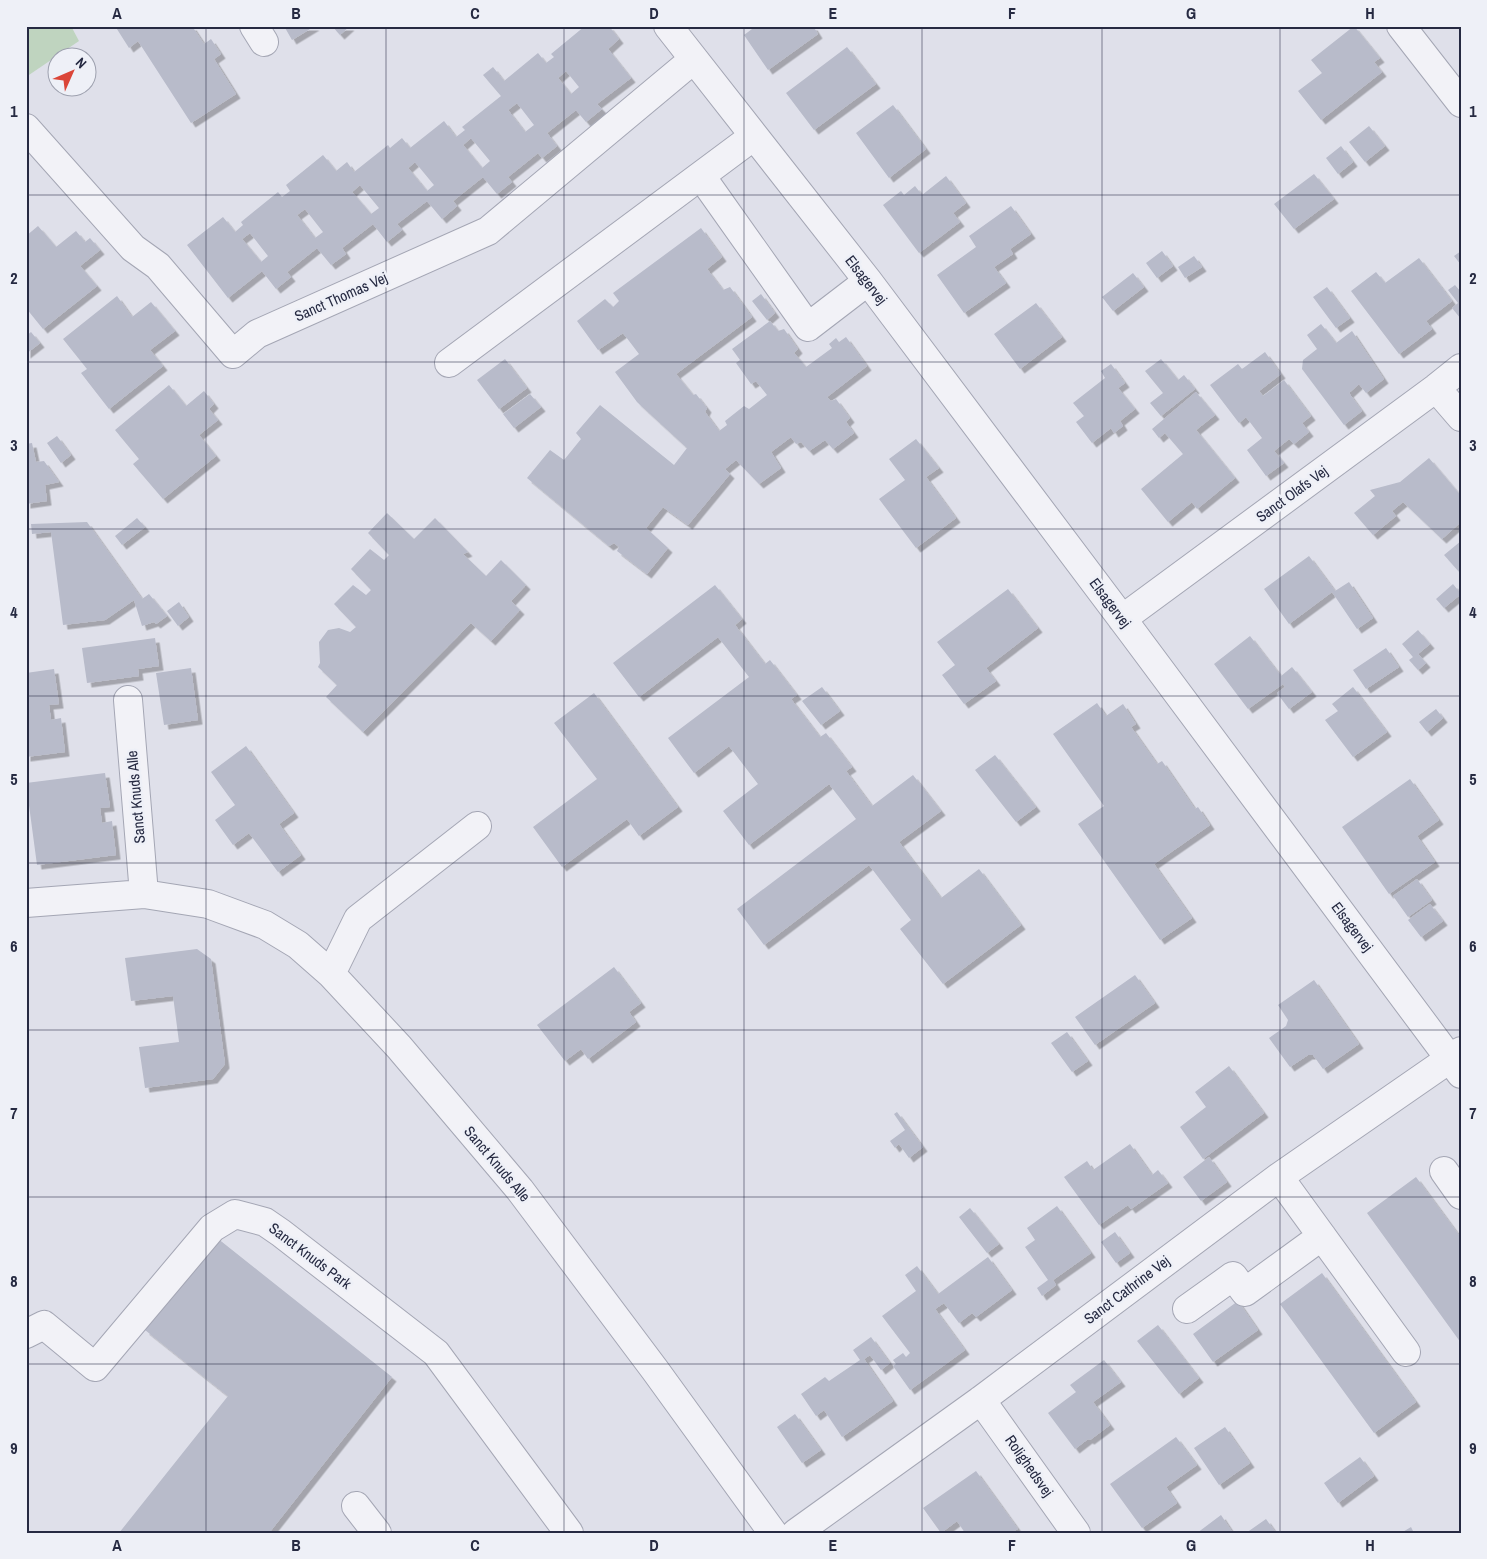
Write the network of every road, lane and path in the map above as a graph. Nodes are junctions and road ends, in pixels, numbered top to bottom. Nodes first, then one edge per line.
1 (668, 26) edge
2 (1401, 26) edge
3 (694, 60) junction
4 (1461, 102) edge
5 (26, 128) edge
6 (754, 136) junction
7 (701, 176) junction
8 (868, 281) junction
9 (449, 363) dead end
10 (1461, 368) edge
11 (1436, 388) junction
12 (1461, 417) edge
13 (1122, 618) junction
14 (128, 700) dead end
15 (477, 826) dead end
16 (144, 894) junction
17 (26, 903) edge
18 (331, 974) junction
19 (1457, 1061) edge
20 (1444, 1171) dead end
21 (1279, 1177) junction
22 (1461, 1195) edge
23 (1322, 1236) junction
24 (1187, 1310) dead end
25 (26, 1334) edge
26 (1406, 1352) dead end
27 (981, 1400) junction
28 (356, 1506) dead end
29 (376, 1533) edge
30 (569, 1533) edge
31 (773, 1533) edge
32 (796, 1533) edge
33 (1076, 1533) edge

1 - 3 street, Elsagervej
2 - 4 street
3 - 5 street, Sanct Thomas Vej
3 - 6 street, Elsagervej
6 - 7 street
6 - 8 street, Elsagervej
7 - 8 street
7 - 9 street
8 - 13 street, Elsagervej
10 - 11 street, Sanct Olafs Vej
11 - 12 street
11 - 13 street, Sanct Olafs Vej
13 - 19 street, Elsagervej
14 - 16 street, Sanct Knuds Alle
15 - 18 street
16 - 17 street, Sanct Knuds Alle
16 - 18 street, Sanct Knuds Alle
18 - 31 street, Sanct Knuds Alle
19 - 21 street, Sanct Cathrine Vej
20 - 22 street
21 - 23 street
21 - 27 street, Sanct Cathrine Vej
23 - 24 street
23 - 26 street
25 - 30 street, Sanct Knuds Park
27 - 32 street, Sanct Cathrine Vej
27 - 33 street, Rolighedsvej
28 - 29 street

